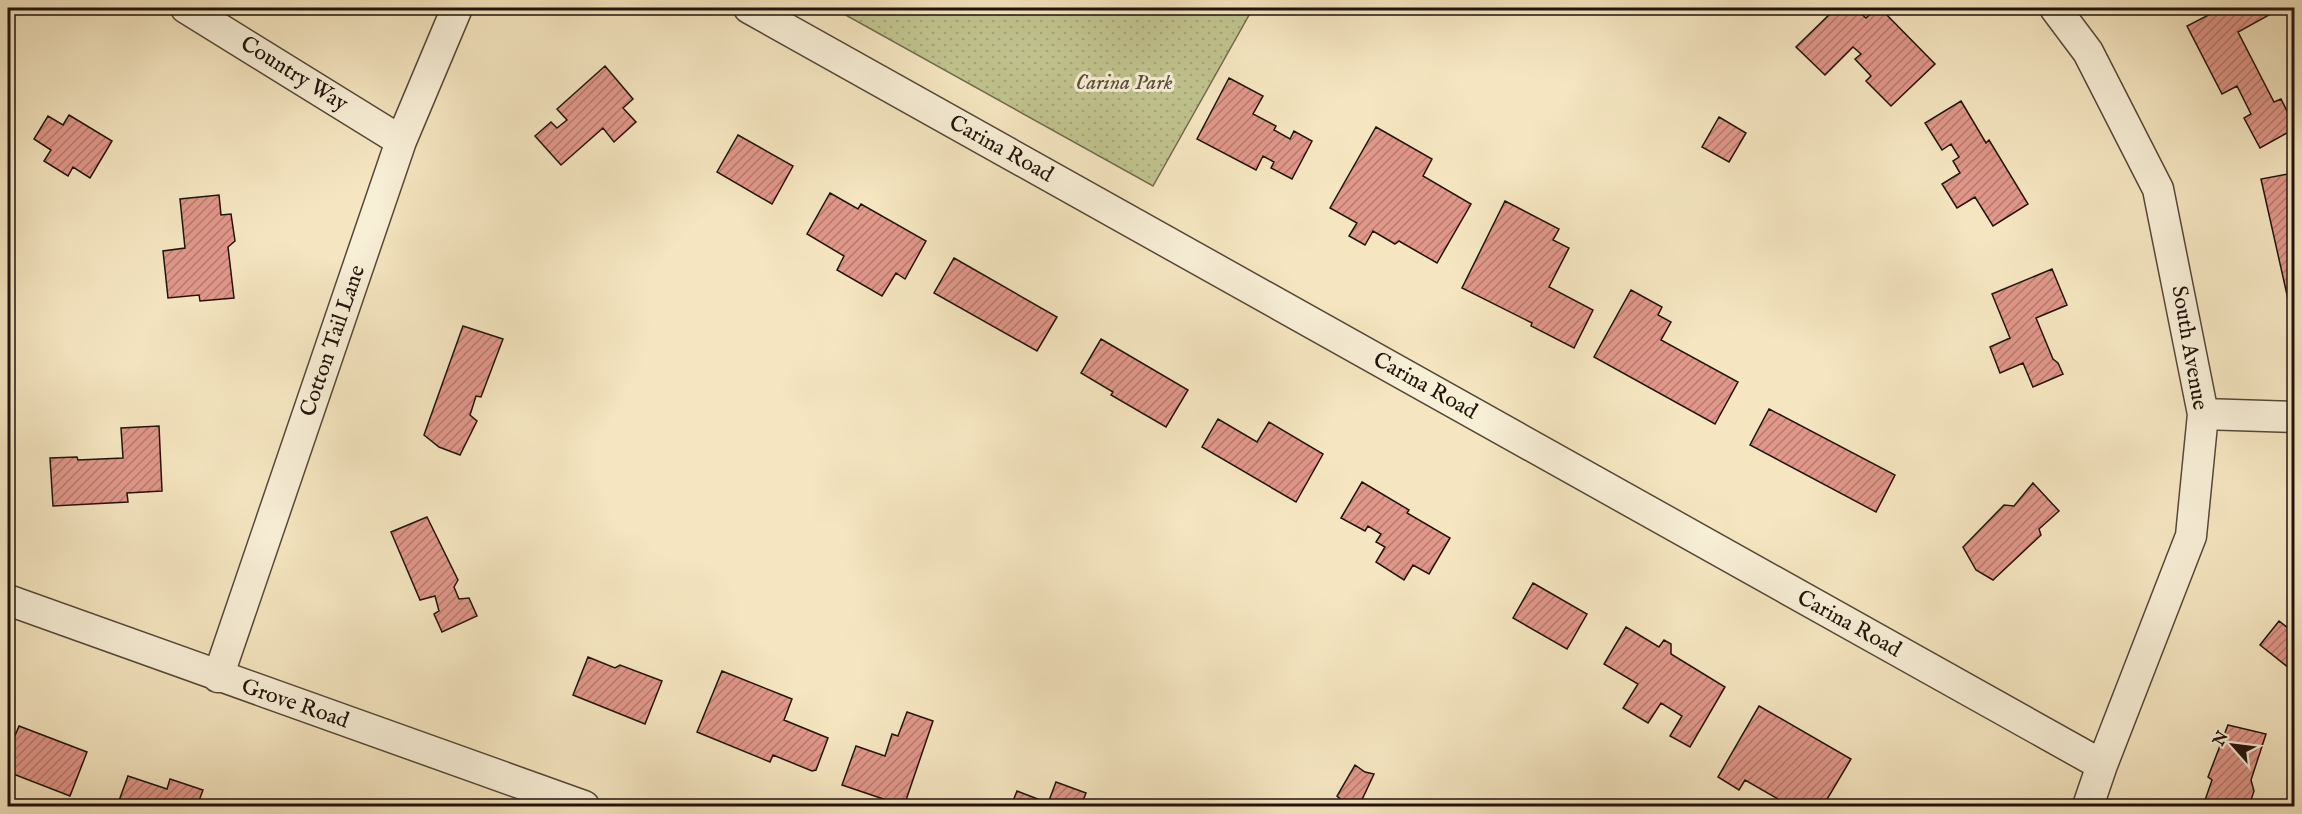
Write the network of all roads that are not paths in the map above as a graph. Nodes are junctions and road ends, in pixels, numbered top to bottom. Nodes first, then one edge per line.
1 (186, 8) edge
2 (457, 8) edge
3 (749, 8) edge
4 (2055, 8) edge
5 (401, 141) junction
6 (2203, 414) junction
7 (2295, 417) edge
8 (8, 600) edge
9 (218, 677) junction
10 (2102, 765) junction
11 (584, 807) edge
12 (2088, 807) edge

1 - 5 street, Country Way
2 - 5 street, Cotton Tail Lane
3 - 10 street, Carina Road
4 - 6 street, South Avenue
5 - 9 street, Cotton Tail Lane
6 - 7 street
6 - 10 street, South Avenue
8 - 9 street, Grove Road
9 - 11 street, Grove Road
10 - 12 street, South Avenue

